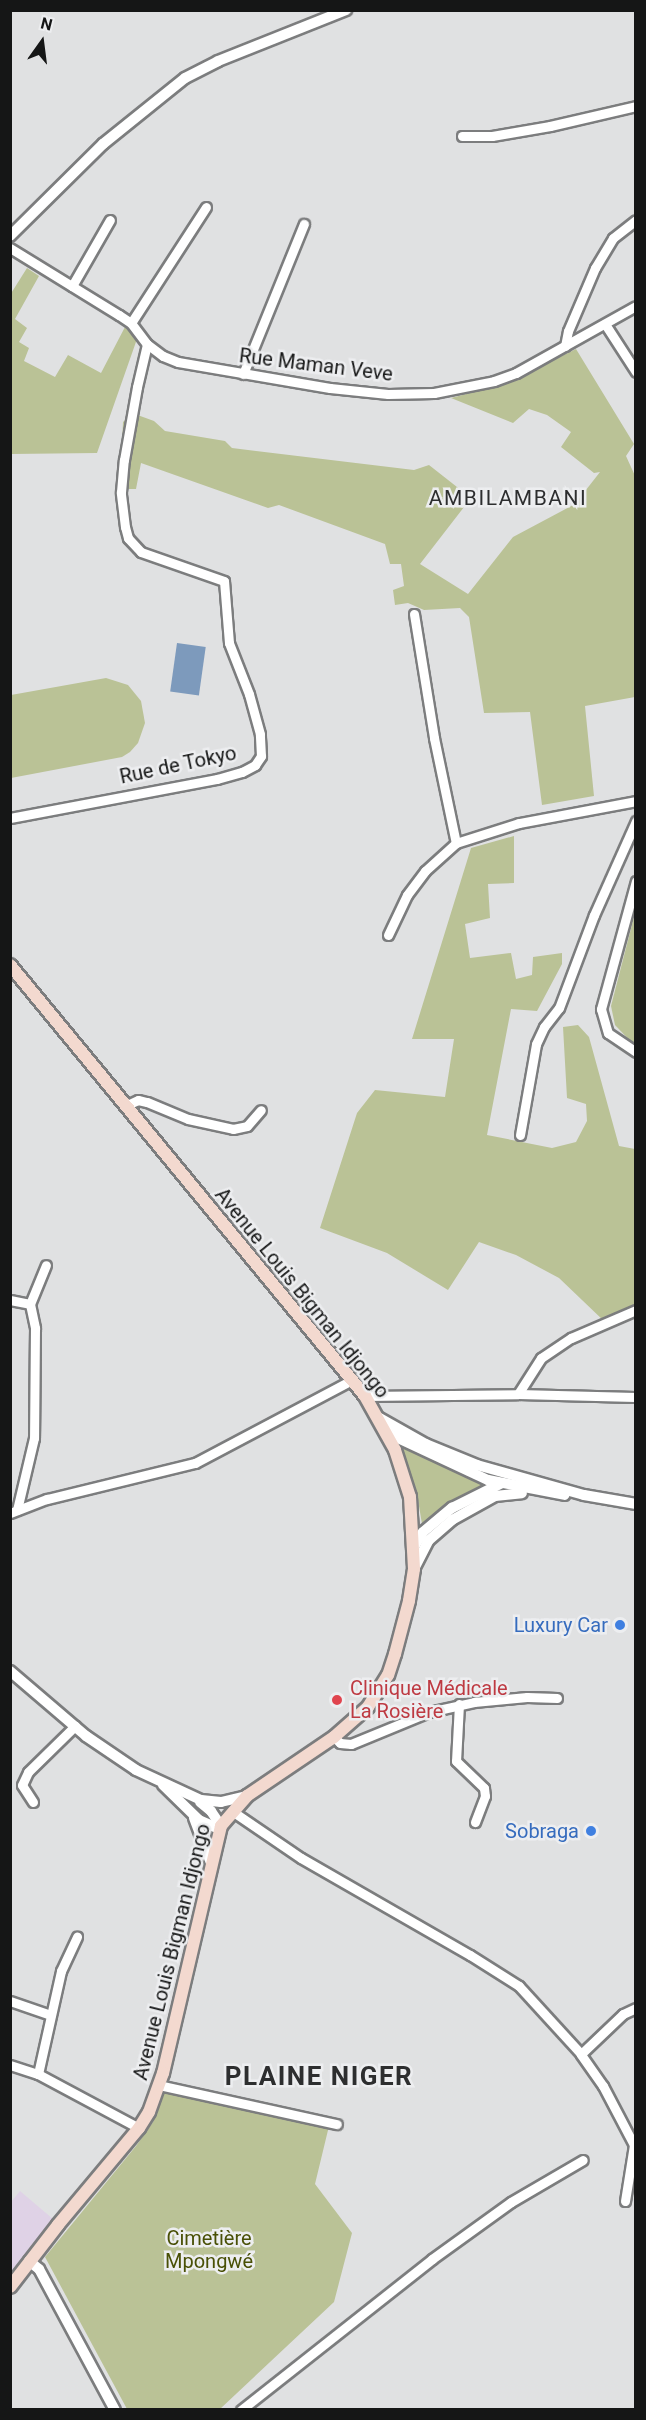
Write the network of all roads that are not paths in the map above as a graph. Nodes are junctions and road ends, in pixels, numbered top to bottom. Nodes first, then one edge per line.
1 (346, 10) edge
2 (636, 106) edge
3 (462, 136) dead end
4 (206, 207) dead end
5 (111, 220) dead end
6 (636, 220) edge
7 (304, 224) dead end
8 (10, 236) edge
9 (10, 248) edge
10 (72, 286) junction
11 (636, 306) edge
12 (131, 323) junction
13 (605, 324) junction
14 (147, 344) junction
15 (565, 346) junction
16 (636, 372) edge
17 (243, 374) junction
18 (414, 614) dead end
19 (636, 801) edge
20 (10, 818) edge
21 (636, 821) edge
22 (456, 843) junction
23 (636, 881) edge
24 (388, 935) dead end
25 (10, 965) edge
26 (636, 1052) edge
27 (125, 1106) junction
28 (261, 1110) dead end
29 (520, 1135) dead end
30 (46, 1265) dead end
31 (10, 1300) edge
32 (30, 1304) junction
33 (636, 1310) edge
34 (352, 1380) junction
35 (518, 1394) junction
36 (365, 1396) junction
37 (635, 1397) edge
38 (378, 1417) junction
39 (385, 1432) junction
40 (523, 1479) junction
41 (500, 1484) junction
42 (543, 1492) junction
43 (584, 1495) junction
44 (636, 1503) edge
45 (14, 1511) edge
46 (414, 1547) junction
47 (414, 1569) junction
48 (10, 1671) edge
49 (556, 1698) dead end
50 (459, 1704) junction
51 (75, 1726) junction
52 (334, 1737) junction
53 (163, 1784) junction
54 (247, 1796) junction
55 (193, 1797) junction
56 (33, 1802) dead end
57 (184, 1806) junction
58 (232, 1811) junction
59 (475, 1822) dead end
60 (221, 1826) junction
61 (211, 1863) junction
62 (77, 1936) dead end
63 (10, 2001) edge
64 (636, 2008) edge
65 (51, 2015) junction
66 (581, 2054) junction
67 (10, 2065) edge
68 (39, 2074) junction
69 (159, 2085) junction
70 (338, 2124) dead end
71 (139, 2128) junction
72 (583, 2160) dead end
73 (625, 2201) dead end
74 (29, 2261) junction
75 (10, 2287) edge
76 (115, 2409) edge
77 (241, 2409) edge

1 - 8 street
2 - 3 street
4 - 12 street
5 - 10 street
6 - 15 street
7 - 17 street
9 - 10 street, Rue Maman Veve
10 - 12 street, Rue Maman Veve
11 - 13 street, Rue Maman Veve
12 - 14 street, Rue Maman Veve
13 - 15 street, Rue Maman Veve
13 - 16 street
14 - 17 street, Rue Maman Veve
14 - 20 street, Rue de Tokyo
15 - 17 street, Rue Maman Veve
18 - 22 street
19 - 22 street
21 - 29 street
22 - 24 street
23 - 26 street
25 - 27 main road, Avenue Louis Bigman Idjongo
27 - 28 street
27 - 34 main road, Avenue Louis Bigman Idjongo
30 - 32 street
31 - 32 street
32 - 45 street
33 - 35 street
34 - 36 main road, Avenue Louis Bigman Idjongo
34 - 45 street
35 - 36 street
35 - 37 street
36 - 38 main road, Avenue Louis Bigman Idjongo
38 - 39 main road, Avenue Louis Bigman Idjongo
38 - 40 street
39 - 41 street
39 - 46 main road, Avenue Louis Bigman Idjongo
40 - 41 street
40 - 43 street
41 - 42 street
41 - 46 street
42 - 43 street
42 - 47 street
43 - 44 street
46 - 47 main road, Avenue Louis Bigman Idjongo
47 - 52 main road, Avenue Louis Bigman Idjongo
48 - 51 street
49 - 50 street
50 - 52 street
50 - 59 street
51 - 53 street
51 - 56 street
52 - 54 main road, Avenue Louis Bigman Idjongo
53 - 55 street
53 - 57 street
54 - 55 street
54 - 58 main road, Avenue Louis Bigman Idjongo
55 - 60 street
57 - 60 street
57 - 61 street
58 - 60 main road, Avenue Louis Bigman Idjongo
58 - 66 street
60 - 61 main road, Avenue Louis Bigman Idjongo
61 - 69 main road, Avenue Louis Bigman Idjongo
62 - 65 street
63 - 65 street
64 - 66 street
65 - 68 street
66 - 73 street
67 - 68 street
68 - 71 street
69 - 70 street
69 - 71 main road, Avenue Louis Bigman Idjongo
71 - 74 main road, Avenue Louis Bigman Idjongo
72 - 77 street
74 - 75 main road, Avenue Louis Bigman Idjongo
74 - 76 street

